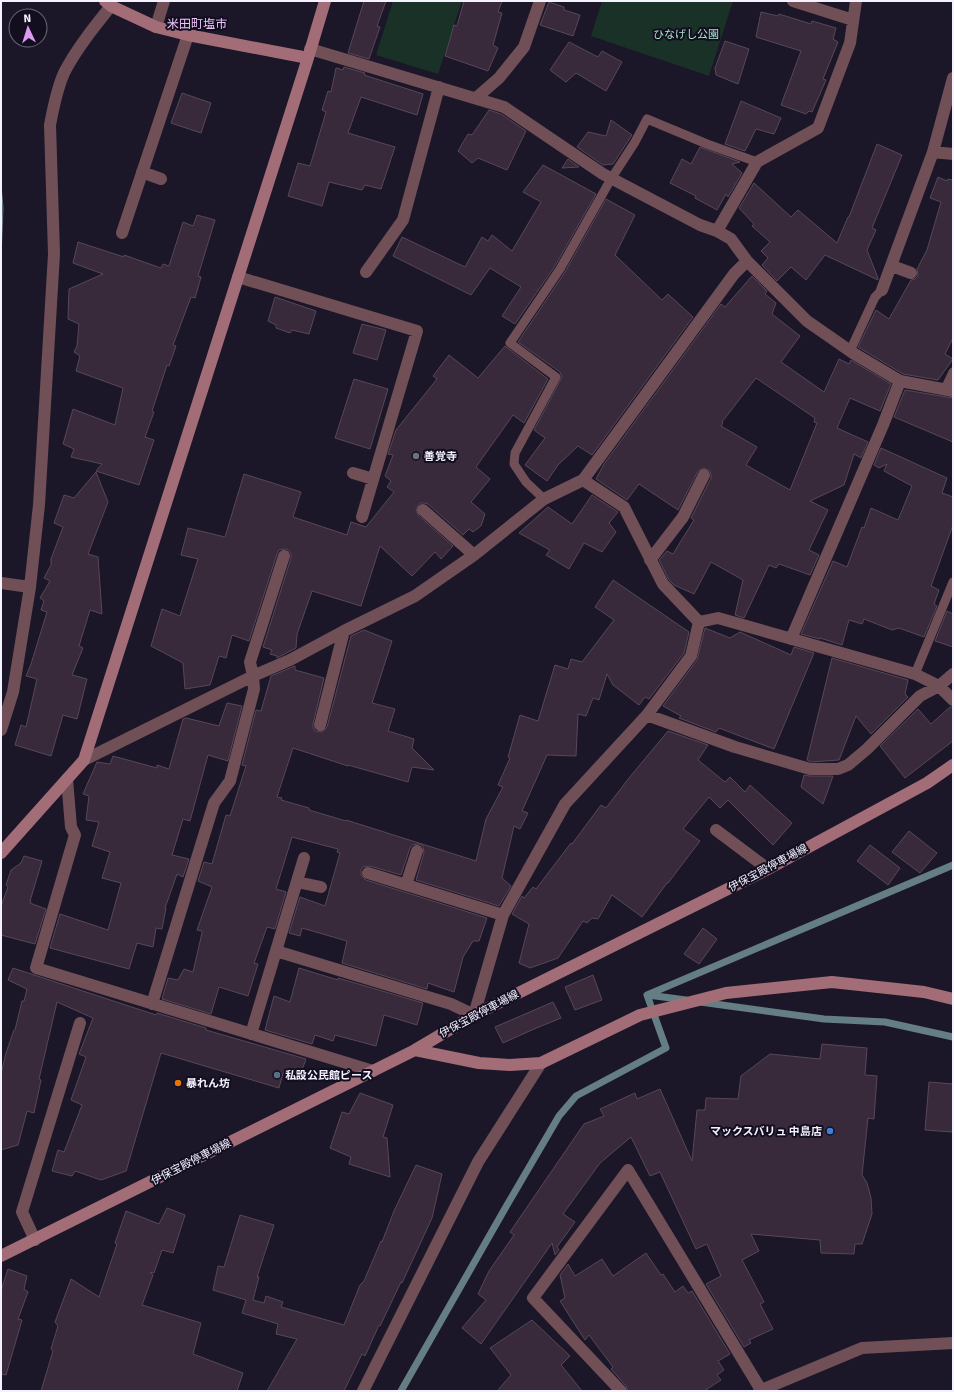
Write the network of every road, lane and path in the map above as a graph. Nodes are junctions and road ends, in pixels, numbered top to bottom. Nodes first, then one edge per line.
1 (164, 1) edge
2 (324, 1) edge
3 (540, 1) edge
4 (792, 1) edge
5 (856, 1) edge
6 (108, 3) edge
7 (853, 20) junction
8 (156, 27) junction
9 (188, 35) junction
10 (309, 53) junction
11 (953, 78) edge
12 (439, 87) junction
13 (476, 98) junction
14 (948, 112) edge
15 (933, 152) junction
16 (953, 154) edge
17 (757, 162) junction
18 (142, 172) junction
19 (161, 179) dead end
20 (611, 179) junction
21 (717, 231) junction
22 (122, 233) dead end
23 (747, 261) junction
24 (892, 266) junction
25 (366, 272) dead end
26 (910, 273) dead end
27 (238, 276) junction
28 (882, 290) joint
29 (850, 351) junction
30 (953, 372) edge
31 (900, 382) junction
32 (949, 390) edge
33 (353, 473) dead end
34 (704, 475) dead end
35 (374, 479) junction
36 (583, 480) junction
37 (544, 499) junction
38 (424, 510) dead end
39 (362, 517) dead end
40 (474, 555) junction
41 (284, 556) dead end
42 (650, 560) junction
43 (953, 582) edge
44 (1, 583) edge
45 (30, 587) junction
46 (699, 622) junction
47 (344, 631) junction
48 (791, 639) junction
49 (915, 674) junction
50 (953, 674) edge
51 (253, 676) junction
52 (939, 686) junction
53 (953, 700) edge
54 (647, 714) junction
55 (320, 725) dead end
56 (1, 730) edge
57 (84, 760) junction
58 (953, 765) edge
59 (67, 779) junction
60 (716, 830) dead end
61 (417, 850) dead end
62 (1, 853) edge
63 (304, 858) dead end
64 (768, 870) junction
65 (368, 874) dead end
66 (297, 882) junction
67 (406, 885) junction
68 (321, 887) dead end
69 (503, 915) junction
70 (276, 951) junction
71 (953, 999) edge
72 (152, 1004) junction
73 (474, 1015) junction
74 (80, 1023) dead end
75 (251, 1034) junction
76 (415, 1050) junction
77 (541, 1063) junction
78 (373, 1071) junction
79 (34, 1240) junction
80 (1, 1256) edge
81 (953, 1343) edge
82 (363, 1391) edge
83 (621, 1391) edge
84 (760, 1391) edge

1 - 8 street
2 - 10 street
3 - 13 street
4 - 7 street
5 - 7 street
6 - 8 street
6 - 45 street
7 - 17 street
8 - 9 street
9 - 10 street
9 - 18 street
10 - 12 street
10 - 27 street
11 - 14 street
12 - 13 street
12 - 25 street
13 - 20 street
14 - 15 street
15 - 16 street
15 - 24 street
17 - 20 lane
17 - 21 street
18 - 19 street
18 - 22 street
20 - 21 street
20 - 37 lane
21 - 23 street
23 - 29 street
23 - 36 street
24 - 26 street
24 - 28 street
27 - 35 street
27 - 57 street
28 - 29 lane
29 - 31 street
30 - 32 lane
31 - 32 street
31 - 48 street
33 - 35 street
34 - 42 street
35 - 39 street
36 - 37 street
36 - 42 street
37 - 40 street
38 - 40 street
40 - 47 street
41 - 51 street
42 - 46 street
43 - 49 lane
44 - 45 street
45 - 56 street
46 - 48 street
46 - 54 street
47 - 51 street
47 - 55 street
48 - 49 street
49 - 52 street
50 - 52 street
51 - 57 street
51 - 72 street
52 - 53 street
52 - 54 street
54 - 69 street
57 - 59 street
58 - 64 street, 伊保宝殿停車場線
59 - 62 street
59 - 72 street
60 - 64 street
61 - 67 street
63 - 66 street
64 - 73 street, 伊保宝殿停車場線
65 - 67 street
66 - 68 street
66 - 70 street
67 - 69 street
69 - 73 street
70 - 73 street
70 - 75 street
71 - 77 street
72 - 75 street
73 - 76 street, 伊保宝殿停車場線
74 - 79 street
75 - 78 street
76 - 77 street
76 - 78 street, 伊保宝殿停車場線
77 - 82 street
78 - 79 street, 伊保宝殿停車場線
79 - 80 street, 伊保宝殿停車場線
81 - 84 street
83 - 84 street

